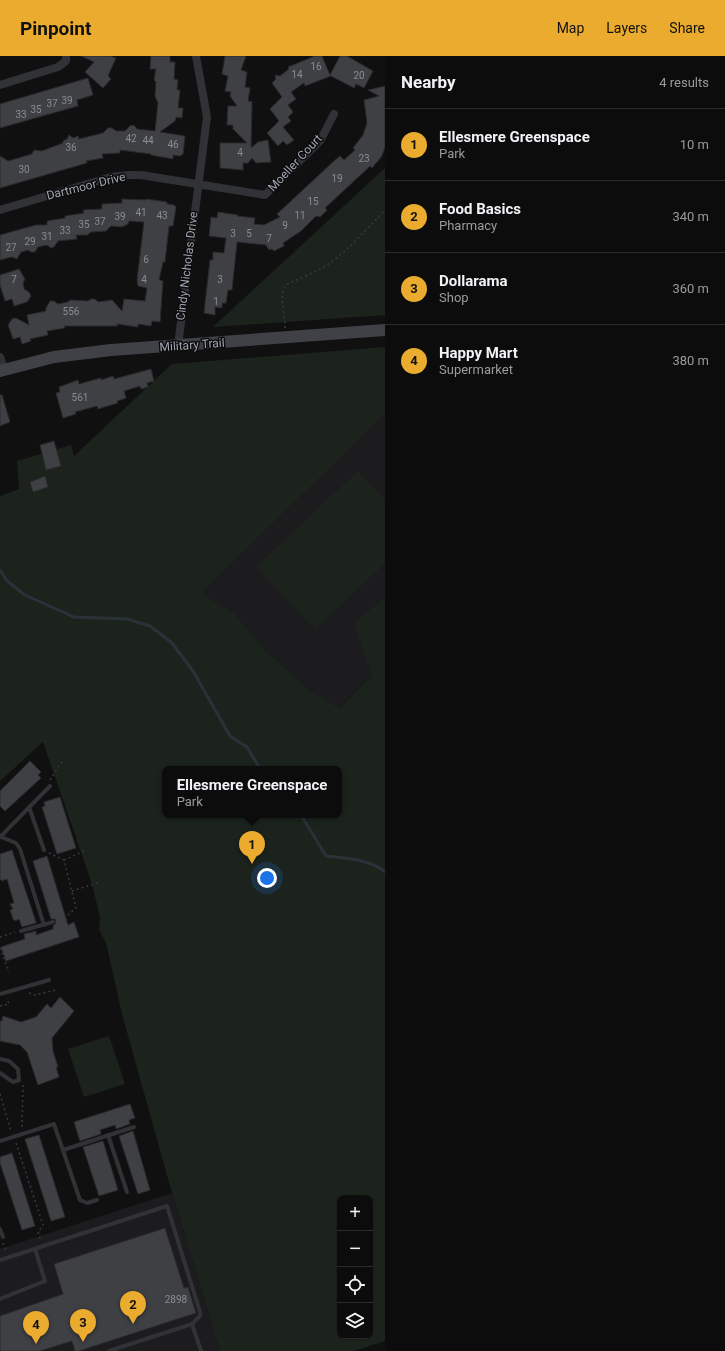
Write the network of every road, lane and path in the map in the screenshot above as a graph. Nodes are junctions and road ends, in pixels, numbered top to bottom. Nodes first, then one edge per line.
1 (66, 56) edge
2 (196, 56) edge
3 (0, 85) edge
4 (334, 114) dead end
5 (198, 185) junction
6 (0, 210) edge
7 (385, 210) edge
8 (385, 330) edge
9 (284, 338) junction
10 (178, 346) junction
11 (0, 357) edge
12 (2, 370) edge
13 (63, 760) dead end
14 (50, 786) joint
15 (29, 807) junction
16 (0, 837) edge
17 (44, 850) joint
18 (84, 852) dead end
19 (64, 860) junction
20 (100, 882) dead end
21 (72, 891) junction
22 (53, 922) joint
23 (44, 925) junction
24 (21, 931) joint
25 (0, 937) edge
26 (0, 948) edge
27 (9, 972) dead end
28 (49, 980) dead end
29 (18, 989) junction
30 (56, 990) dead end
31 (6, 992) junction
32 (0, 994) edge
33 (0, 1006) edge
34 (0, 1059) edge
35 (0, 1073) edge
36 (22, 1083) dead end
37 (0, 1094) edge
38 (134, 1127) dead end
39 (22, 1134) junction
40 (108, 1135) junction
41 (13, 1137) junction
42 (0, 1141) edge
43 (63, 1150) junction
44 (127, 1192) dead end
45 (97, 1200) dead end
46 (0, 1229) edge
47 (3, 1237) joint
48 (42, 1246) junction
49 (35, 1248) junction
50 (8, 1254) dead end
51 (0, 1260) edge
52 (0, 1299) edge
53 (192, 1324) junction
54 (109, 1351) edge
55 (201, 1351) edge

1 - 3 street
2 - 5 street, Cindy Nicholas Drive
4 - 5 street, Moeller Court
5 - 6 street, Dartmoor Drive
5 - 10 street, Cindy Nicholas Drive
7 - 9 path
8 - 9 street, Military Trail
9 - 10 street, Military Trail
10 - 12 street, Military Trail
11 - 12 street
13 - 14 path
14 - 15 lane
15 - 16 lane
15 - 17 lane
16 - 23 lane
17 - 19 path
18 - 19 path
19 - 21 path
20 - 21 path
21 - 22 path
22 - 23 lane
23 - 24 lane
24 - 25 path
26 - 27 path
28 - 29 lane
29 - 30 path
29 - 31 lane
31 - 32 lane
31 - 33 path
34 - 35 lane
36 - 39 path
37 - 41 path
38 - 40 lane
39 - 41 lane
39 - 43 lane
40 - 43 lane
40 - 44 lane
41 - 42 lane
41 - 48 path
43 - 45 lane
46 - 47 lane
47 - 50 path
48 - 49 lane
48 - 53 lane
49 - 51 lane
49 - 52 lane
53 - 54 lane
53 - 55 lane

